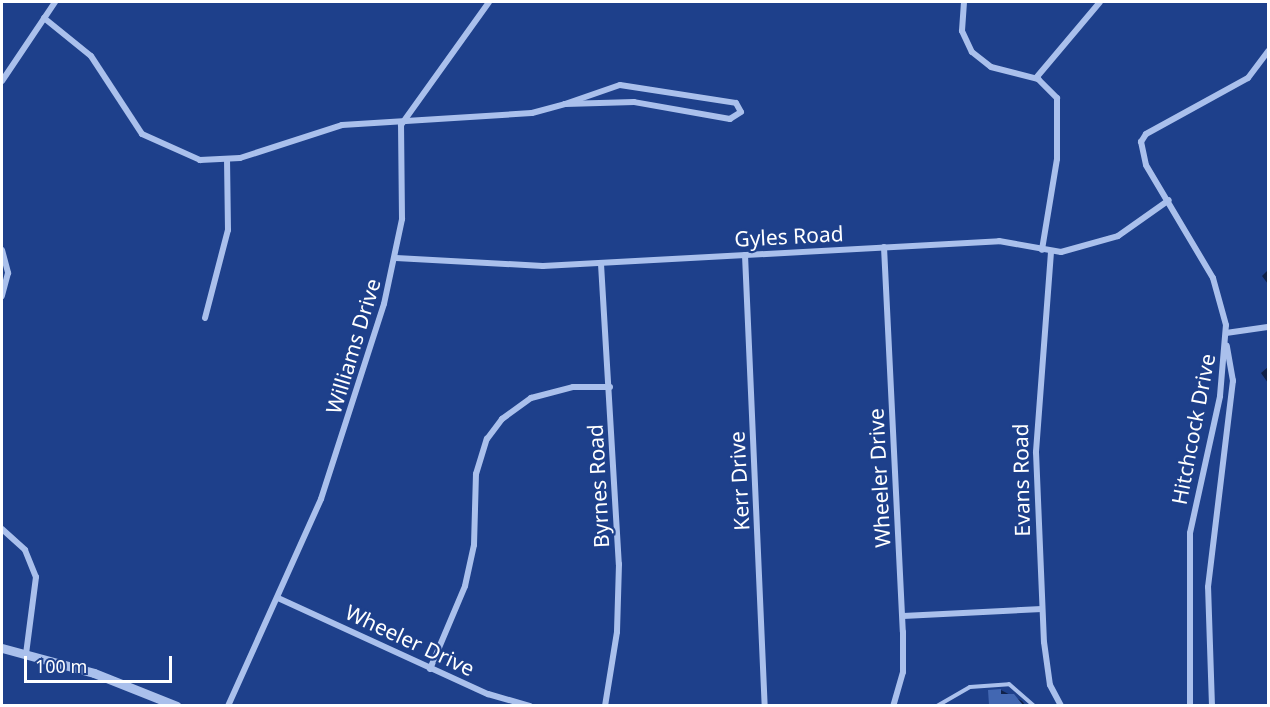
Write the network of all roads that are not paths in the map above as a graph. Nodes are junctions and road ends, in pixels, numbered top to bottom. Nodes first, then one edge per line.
1 (55, 2) edge
2 (489, 2) edge
3 (964, 2) edge
4 (1101, 2) edge
5 (44, 18) junction
6 (1269, 51) edge
7 (1036, 78) junction
8 (2, 81) edge
9 (566, 104) junction
10 (402, 122) junction
11 (227, 161) junction
12 (1169, 200) junction
13 (884, 247) junction
14 (2, 250) edge
15 (1042, 250) junction
16 (1051, 252) junction
17 (744, 255) junction
18 (396, 258) junction
19 (601, 264) junction
20 (2, 296) edge
21 (205, 318) dead end
22 (1269, 327) edge
23 (1226, 333) junction
24 (1226, 343) junction
25 (610, 387) junction
26 (2, 529) edge
27 (278, 598) junction
28 (1042, 609) junction
29 (903, 616) junction
30 (2, 648) edge
31 (26, 654) junction
32 (430, 669) junction
33 (177, 705) edge
34 (228, 705) edge
35 (530, 705) edge
36 (605, 705) edge
37 (765, 705) edge
38 (893, 705) edge
39 (936, 705) edge
40 (1034, 705) edge
41 (1061, 705) edge
42 (1190, 705) edge
43 (1212, 705) edge

1 - 5 street
2 - 10 street
3 - 7 street
4 - 7 street
5 - 8 street
5 - 11 street
6 - 12 street
7 - 15 street
9 - 9 street
9 - 10 street
10 - 11 street
10 - 18 street, Williams Drive
11 - 21 street
12 - 16 street, Gyles Road
12 - 23 street
13 - 15 street, Gyles Road
13 - 17 street, Gyles Road
13 - 29 street, Wheeler Drive
14 - 20 street
15 - 16 street, Gyles Road
16 - 28 street, Evans Road
17 - 19 street, Gyles Road
17 - 37 street, Kerr Drive
18 - 19 street, Gyles Road
18 - 27 street, Williams Drive
19 - 25 street, Byrnes Road
22 - 23 street
23 - 24 street
24 - 42 street, Hitchcock Drive
24 - 43 street, Hitchcock Drive
25 - 32 street
25 - 36 street, Byrnes Road
26 - 31 street
27 - 32 street, Wheeler Drive
27 - 34 street, Williams Drive
28 - 29 street
28 - 41 street, Evans Road
29 - 38 street, Wheeler Drive
30 - 31 street
31 - 33 street
32 - 35 street, Wheeler Drive
39 - 40 lane

